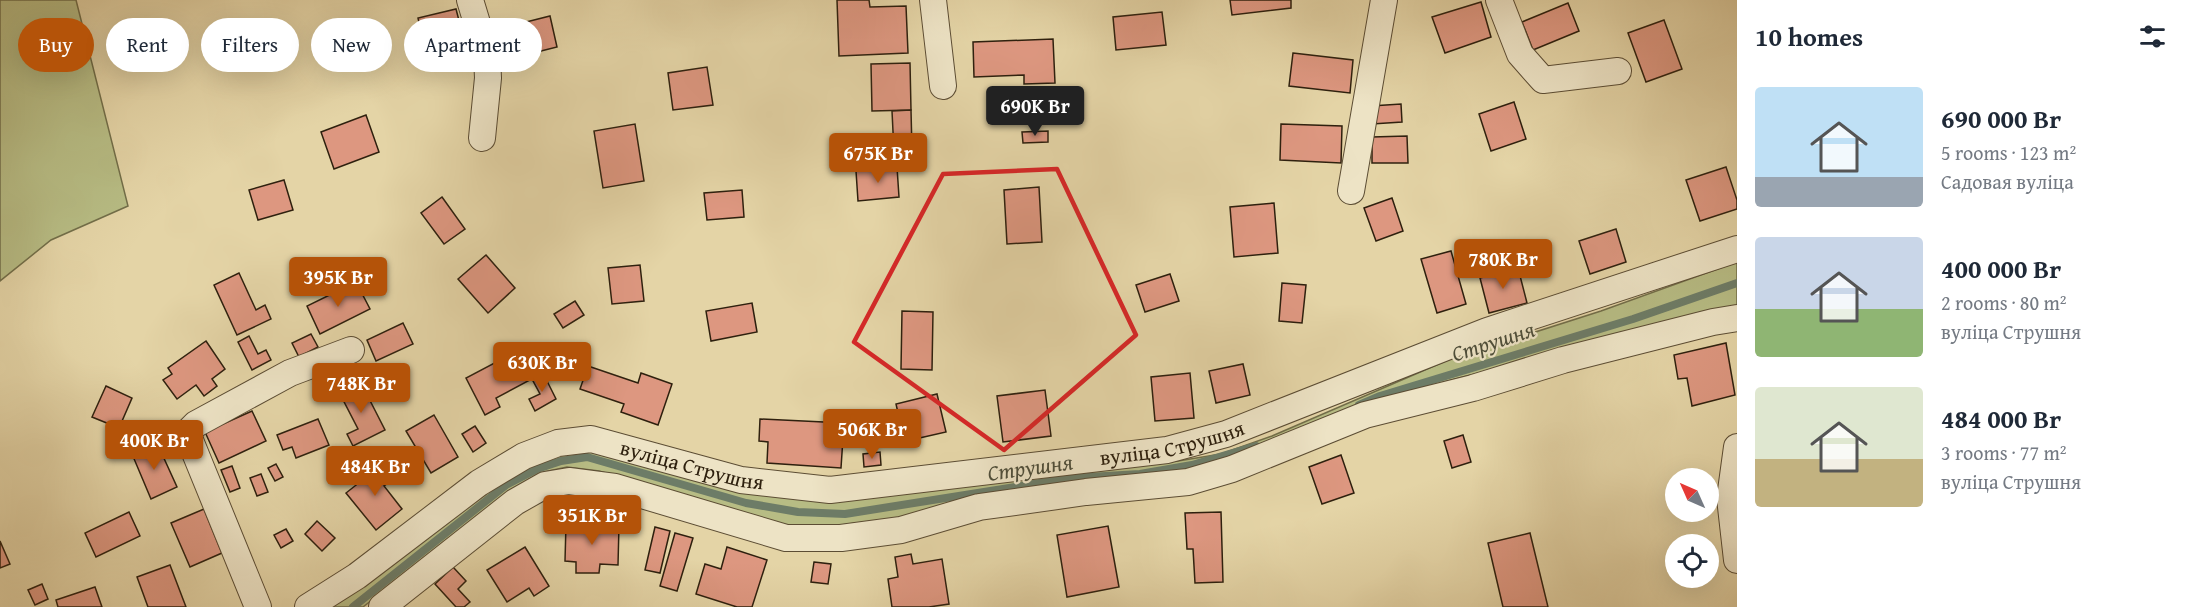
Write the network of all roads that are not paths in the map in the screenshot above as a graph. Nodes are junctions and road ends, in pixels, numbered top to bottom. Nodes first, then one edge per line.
1 (470, 0) edge
2 (933, 0) edge
3 (1384, 0) edge
4 (1499, 0) edge
5 (1617, 71) dead end
6 (943, 86) dead end
7 (482, 138) dead end
8 (1351, 191) dead end
9 (1737, 249) edge
10 (1737, 318) edge
11 (351, 350) dead end
12 (1737, 447) edge
13 (1737, 560) edge
14 (258, 607) edge
15 (308, 607) edge
16 (382, 607) edge

1 - 7 street
2 - 6 street
3 - 8 street
4 - 5 street
9 - 15 street, вуліца Струшня
10 - 16 street, вуліца Струшня
11 - 14 street
12 - 13 street

